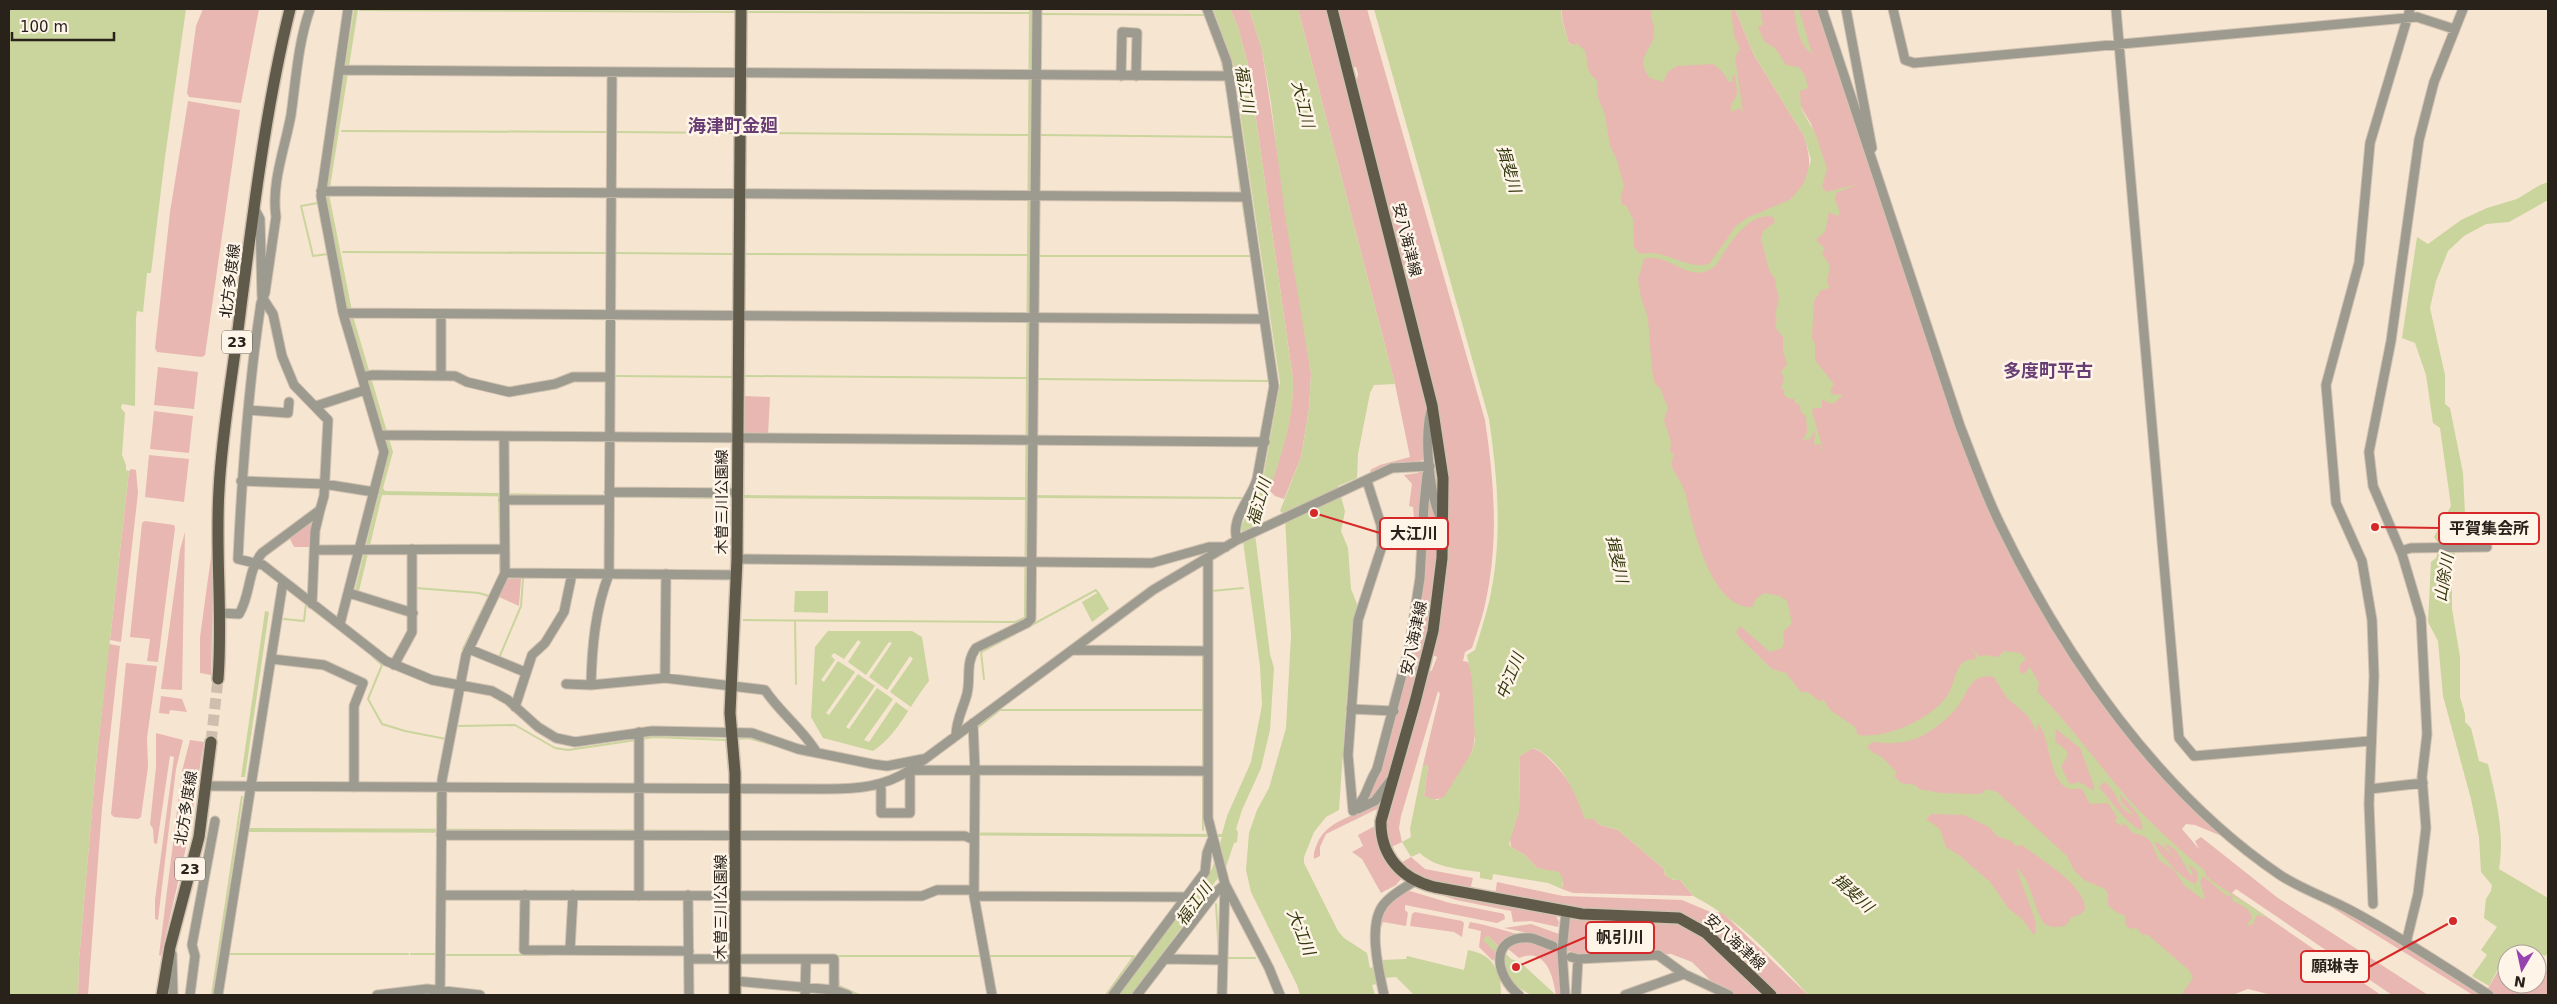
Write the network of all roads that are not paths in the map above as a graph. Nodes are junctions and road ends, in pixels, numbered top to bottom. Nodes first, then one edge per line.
1 (290, 9) edge
2 (310, 9) edge
3 (348, 9) edge
4 (741, 9) edge
5 (1037, 9) edge
6 (1207, 9) edge
7 (1332, 9) edge
8 (1822, 9) edge
9 (1846, 9) edge
10 (1894, 9) edge
11 (2116, 9) edge
12 (2410, 9) edge
13 (2463, 9) edge
14 (2406, 18) junction
15 (2454, 29) junction
16 (2119, 44) junction
17 (343, 70) junction
18 (612, 72) junction
19 (741, 73) junction
20 (1032, 75) junction
21 (1121, 76) junction
22 (1136, 76) junction
23 (1229, 76) junction
24 (1877, 173) junction
25 (325, 191) junction
26 (612, 193) junction
27 (739, 193) junction
28 (1032, 196) junction
29 (1246, 197) junction
30 (254, 208) junction
31 (262, 298) junction
32 (347, 313) junction
33 (441, 314) junction
34 (611, 315) junction
35 (739, 316) junction
36 (1030, 318) junction
37 (1264, 319) junction
38 (366, 376) junction
39 (441, 376) junction
40 (610, 377) junction
41 (365, 390) junction
42 (289, 402) dead end
43 (1432, 404) junction
44 (316, 406) junction
45 (248, 410) junction
46 (383, 435) junction
47 (504, 436) junction
48 (610, 436) junction
49 (738, 438) junction
50 (1030, 440) junction
51 (1265, 442) junction
52 (1430, 466) junction
53 (1367, 480) junction
54 (242, 481) junction
55 (324, 484) junction
56 (374, 492) junction
57 (737, 493) junction
58 (504, 496) junction
59 (609, 496) junction
60 (320, 510) junction
61 (1444, 526) junction
62 (1237, 540) junction
63 (1226, 547) junction
64 (2487, 547) dead end
65 (364, 548) junction
66 (412, 549) junction
67 (504, 549) junction
68 (315, 550) junction
69 (2401, 551) junction
70 (1208, 558) junction
71 (737, 559) junction
72 (255, 562) junction
73 (1029, 562) junction
74 (505, 573) junction
75 (572, 574) junction
76 (609, 574) junction
77 (666, 574) junction
78 (737, 575) junction
79 (283, 582) junction
80 (349, 593) junction
81 (312, 604) junction
82 (220, 613) junction
83 (413, 614) junction
84 (340, 624) junction
85 (469, 649) junction
86 (1072, 650) junction
87 (1208, 651) junction
88 (272, 659) junction
89 (394, 665) junction
90 (525, 672) junction
91 (665, 678) junction
92 (218, 679) tunnel mouth
93 (460, 684) junction
94 (566, 684) dead end
95 (591, 685) junction
96 (731, 687) junction
97 (515, 706) junction
98 (1351, 708) junction
99 (1394, 711) junction
100 (973, 723) junction
101 (638, 732) junction
102 (731, 732) junction
103 (956, 736) junction
104 (2370, 741) junction
105 (211, 742) tunnel mouth
106 (817, 753) junction
107 (924, 759) junction
108 (910, 770) junction
109 (975, 771) junction
110 (1208, 771) junction
111 (1394, 776) junction
112 (2423, 783) junction
113 (881, 784) junction
114 (206, 786) junction
115 (250, 786) junction
116 (354, 787) junction
117 (442, 787) junction
118 (639, 788) junction
119 (735, 788) junction
120 (2370, 788) junction
121 (1353, 811) junction
122 (215, 821) dead end
123 (441, 831) junction
124 (638, 833) junction
125 (736, 836) junction
126 (975, 836) junction
127 (1211, 836) junction
128 (1224, 881) junction
129 (1415, 881) junction
130 (974, 893) junction
131 (441, 895) junction
132 (525, 895) junction
133 (573, 895) junction
134 (688, 895) junction
135 (736, 895) junction
136 (638, 896) junction
137 (1187, 897) junction
138 (2373, 904) dead end
139 (1566, 911) junction
140 (2406, 943) junction
141 (1553, 946) dead end
142 (170, 947) junction
143 (570, 950) junction
144 (689, 955) junction
145 (735, 959) junction
146 (806, 959) junction
147 (1166, 959) junction
148 (1220, 960) junction
149 (1684, 974) junction
150 (735, 980) junction
151 (1506, 987) edge
152 (834, 990) junction
153 (805, 991) edge
154 (440, 993) edge
155 (162, 995) edge
156 (173, 995) edge
157 (190, 995) edge
158 (218, 995) edge
159 (377, 995) edge
160 (480, 995) edge
161 (689, 995) edge
162 (735, 995) edge
163 (848, 995) edge
164 (992, 995) edge
165 (1113, 995) edge
166 (1137, 995) edge
167 (1222, 995) edge
168 (1280, 995) edge
169 (1384, 995) edge
170 (1519, 995) edge
171 (1565, 995) edge
172 (1576, 995) edge
173 (1625, 995) edge
174 (1729, 995) edge
175 (1771, 995) edge
176 (2489, 995) edge

1 - 30 main road, 北方多度線 / 23
2 - 31 street
3 - 17 street
4 - 19 main road, 木曽三川公園線
5 - 20 street
6 - 23 street
7 - 43 main road, 安八海津線
8 - 24 street
9 - 24 street
10 - 16 street
11 - 16 street
12 - 14 street
13 - 15 street
14 - 15 street
14 - 16 street
14 - 104 street
15 - 69 street
16 - 104 street
17 - 18 street
17 - 25 street
18 - 19 street
18 - 26 street
19 - 20 street
19 - 27 main road, 木曽三川公園線
20 - 21 street
20 - 28 street
21 - 22 street
21 - 22 street
22 - 23 street
23 - 29 street
24 - 140 street
25 - 26 street
25 - 32 street
26 - 27 street
26 - 34 street
27 - 28 street
27 - 35 main road, 木曽三川公園線
28 - 29 street
28 - 36 street
29 - 37 street
30 - 31 street
30 - 82 main road, 北方多度線 / 23
31 - 44 street
31 - 45 street
32 - 33 street
32 - 38 street
33 - 34 street
33 - 39 street
34 - 35 street
34 - 40 street
35 - 36 street
35 - 49 main road, 木曽三川公園線
36 - 37 street
36 - 50 street
37 - 51 street
38 - 39 street
38 - 41 street
39 - 40 street
40 - 48 street
41 - 44 street
41 - 46 street
42 - 45 street
43 - 52 street
43 - 61 main road, 安八海津線
44 - 55 street
45 - 54 street
46 - 47 street
46 - 56 street
47 - 48 street
47 - 58 street
48 - 49 street
48 - 59 street
49 - 50 street
49 - 57 main road, 木曽三川公園線
50 - 51 street
50 - 73 street
51 - 62 street
52 - 53 street
52 - 61 street
52 - 99 street
53 - 62 street
53 - 98 street
54 - 55 street
54 - 72 street
55 - 56 street
55 - 60 street
56 - 65 street
57 - 59 street
57 - 71 main road, 木曽三川公園線
58 - 59 street
58 - 67 street
59 - 76 street
60 - 68 street
60 - 72 street
61 - 111 main road, 安八海津線
62 - 63 street
63 - 70 street
63 - 73 street
64 - 69 street
65 - 66 street
65 - 68 street
65 - 80 street
66 - 67 street
66 - 83 street
67 - 74 street
68 - 81 street
69 - 112 street
70 - 86 street
70 - 87 street
71 - 73 street
71 - 78 main road, 木曽三川公園線
72 - 79 street
72 - 82 street
73 - 103 street
74 - 75 street
74 - 85 street
75 - 76 street
75 - 90 street
76 - 77 street
76 - 95 street
77 - 78 street
77 - 91 street
78 - 96 main road, 木曽三川公園線
79 - 81 street
79 - 88 street
80 - 83 street
80 - 84 street
81 - 84 street
82 - 92 main road, 北方多度線 / 23
83 - 89 street
84 - 89 street
85 - 90 street
85 - 93 street
86 - 87 street
86 - 100 street
87 - 110 street
88 - 115 street
88 - 116 street
89 - 93 street
90 - 97 street
91 - 95 street
91 - 96 street
93 - 97 street
93 - 117 street
94 - 95 street
96 - 102 main road, 木曽三川公園線
96 - 106 street
97 - 101 street
98 - 99 street
98 - 121 street
99 - 121 street
100 - 103 street
100 - 109 street
101 - 102 street
101 - 118 street
102 - 106 street
102 - 119 main road, 木曽三川公園線
103 - 107 street
104 - 120 street
105 - 114 main road, 北方多度線 / 23
106 - 107 street
107 - 108 street
108 - 109 street
108 - 113 street
108 - 113 street
109 - 110 street
109 - 126 street
110 - 127 street
111 - 121 street
111 - 129 main road, 安八海津線
112 - 120 street
112 - 140 street
113 - 119 street
114 - 115 street
114 - 142 main road, 北方多度線 / 23
115 - 116 street
115 - 158 street
116 - 117 street
117 - 118 street
117 - 123 street
118 - 119 street
118 - 124 street
119 - 125 main road, 木曽三川公園線
120 - 138 street
122 - 157 street
123 - 124 street
123 - 131 street
124 - 125 street
124 - 136 street
125 - 126 street
125 - 135 main road, 木曽三川公園線
126 - 130 street
127 - 128 street
127 - 137 street
128 - 147 street
128 - 148 street
128 - 168 street
129 - 139 main road, 安八海津線
129 - 169 street
130 - 135 street
130 - 137 street
130 - 164 street
131 - 132 street
131 - 154 street
132 - 133 street
132 - 143 street
133 - 136 street
133 - 143 street
134 - 135 street
134 - 136 street
134 - 144 street
135 - 145 main road, 木曽三川公園線
137 - 165 street
139 - 171 street
139 - 175 main road, 安八海津線
140 - 176 street
141 - 151 street
142 - 155 main road, 北方多度線 / 23
142 - 156 street
143 - 144 street
144 - 145 street
144 - 161 street
145 - 146 street
145 - 150 main road, 木曽三川公園線
146 - 152 street
146 - 153 street
147 - 148 street
147 - 166 street
148 - 167 street
149 - 172 street
149 - 173 street
149 - 174 street
150 - 153 street
150 - 162 main road, 木曽三川公園線
151 - 170 street
152 - 153 street
152 - 163 street
154 - 159 street
154 - 160 street

